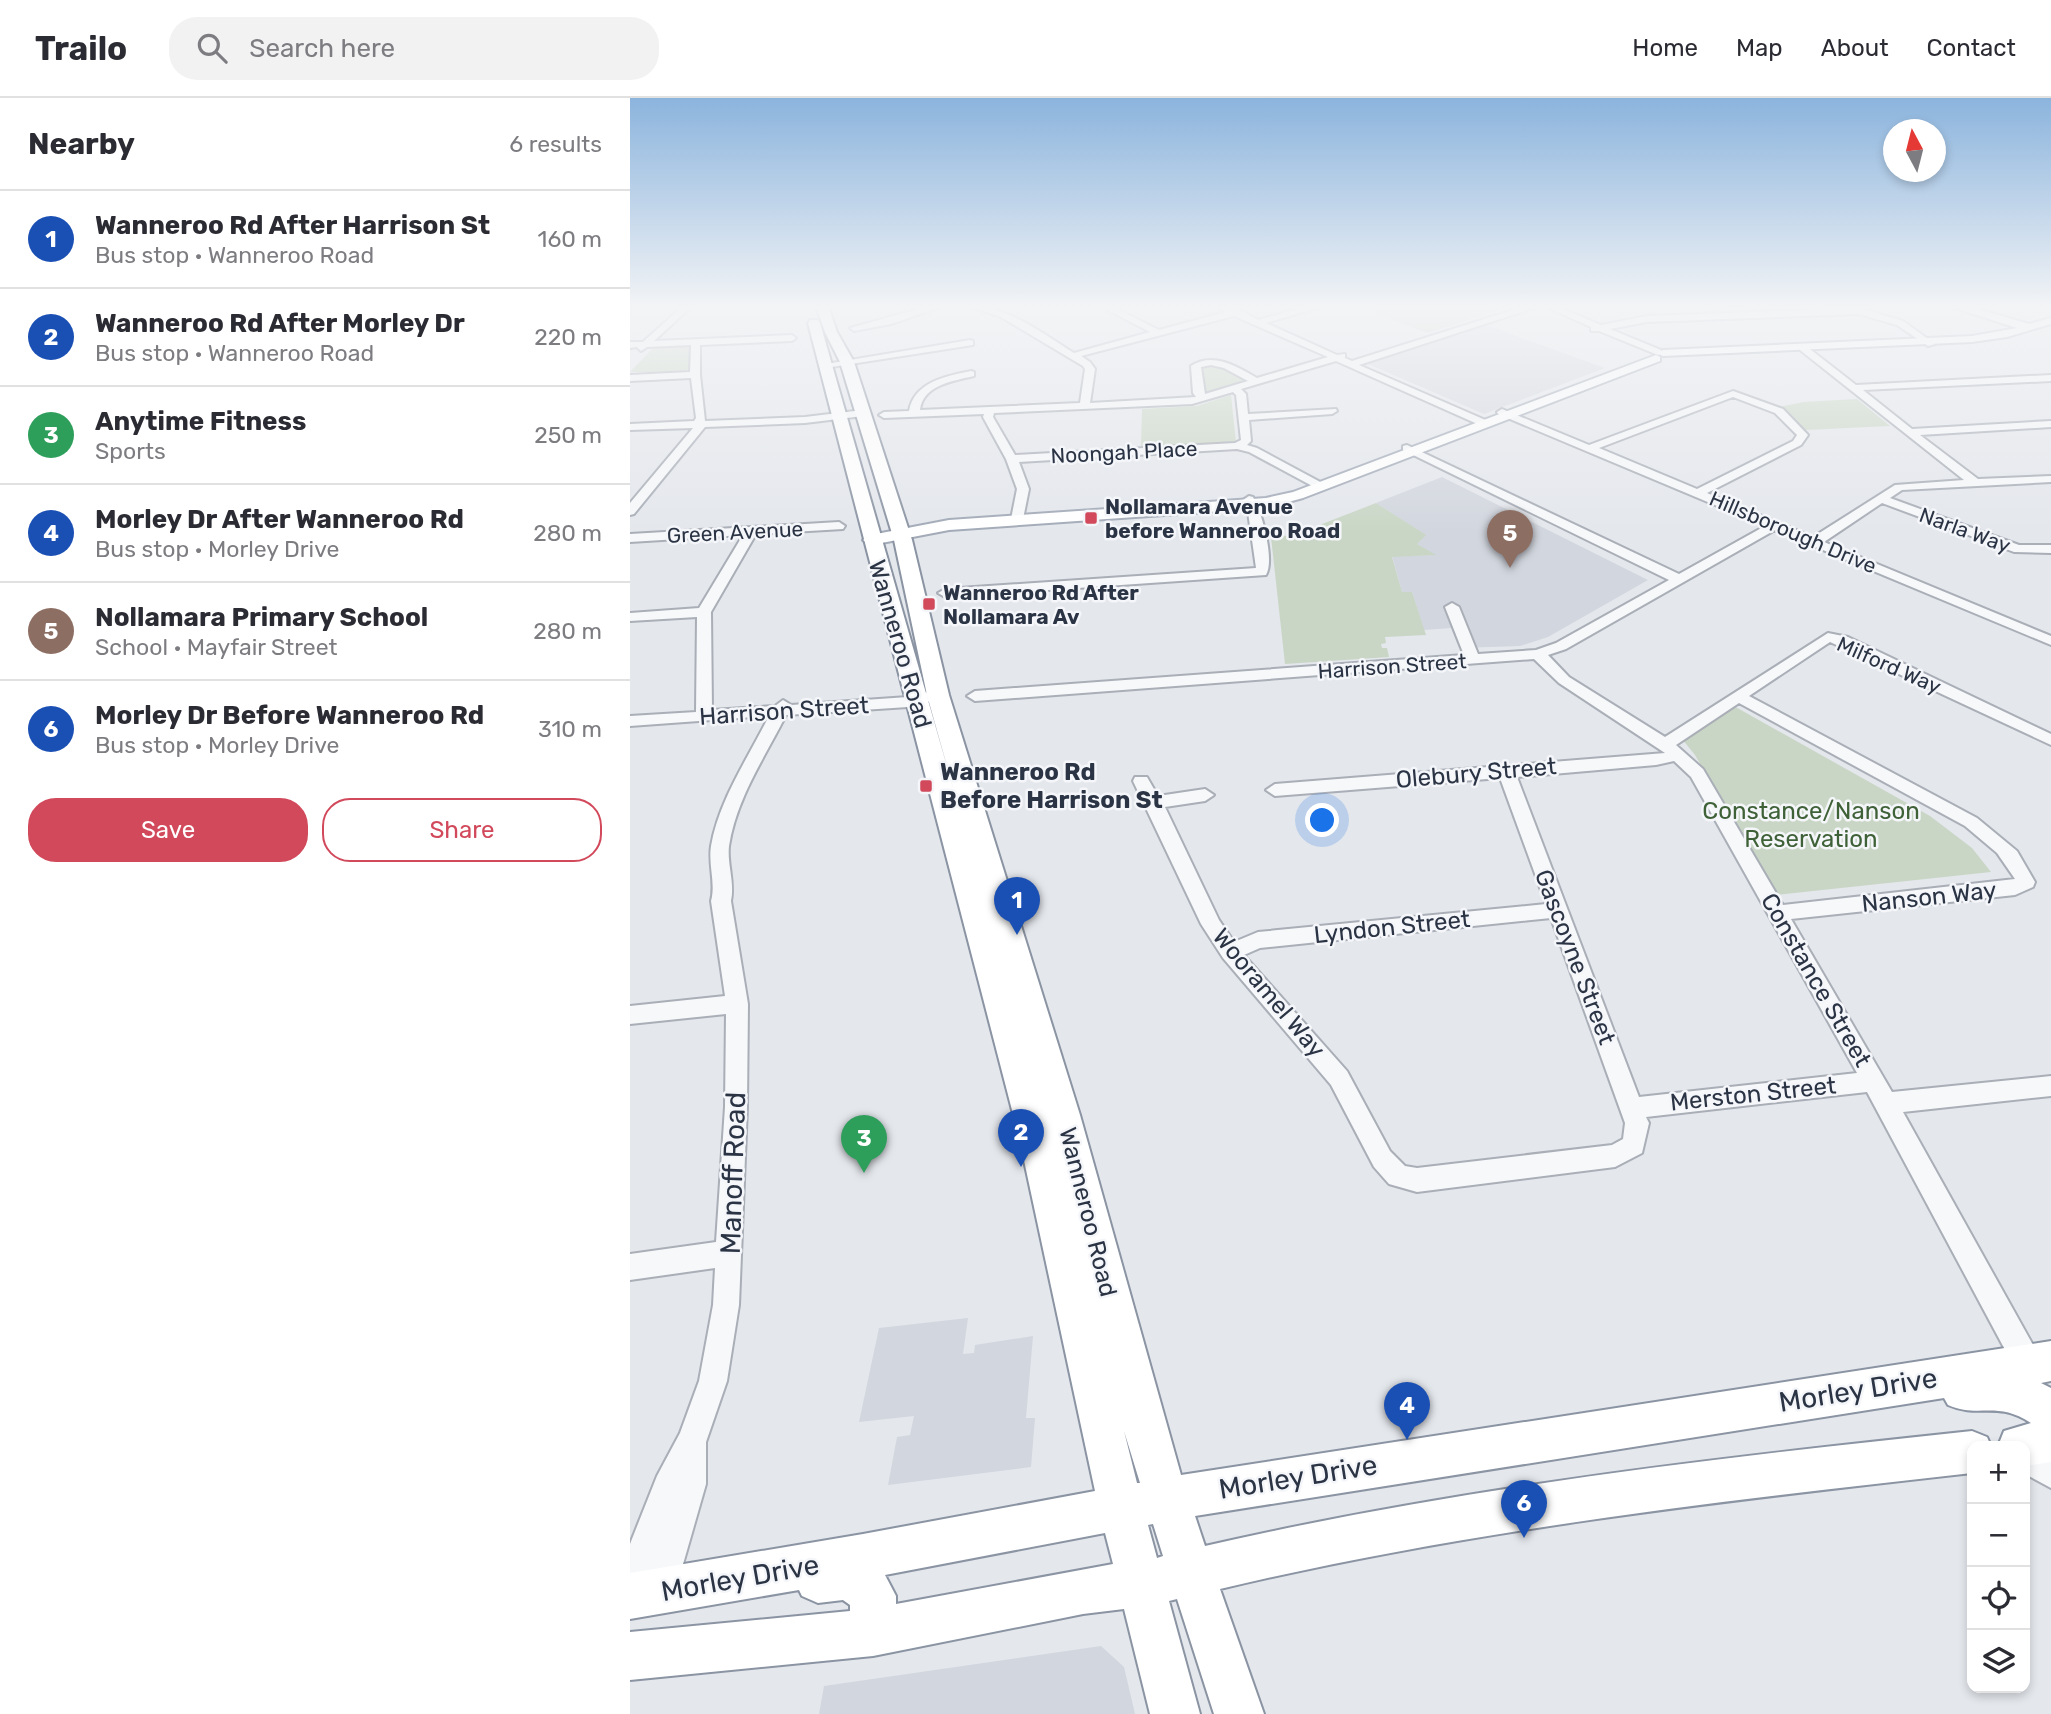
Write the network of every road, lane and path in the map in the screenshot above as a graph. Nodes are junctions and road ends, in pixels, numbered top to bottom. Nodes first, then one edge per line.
1 (696, 381) edge
2 (829, 381) edge
3 (853, 381) edge
4 (943, 381) edge
5 (1088, 381) edge
6 (1197, 381) edge
7 (1396, 381) edge
8 (1589, 381) edge
9 (1847, 381) edge
10 (1976, 381) edge
11 (1257, 382) edge
12 (1854, 387) junction
13 (1235, 389) junction
14 (1204, 398) junction
15 (1084, 407) junction
16 (1332, 411) dead end
17 (989, 412) junction
18 (1509, 412) junction
19 (864, 414) junction
20 (913, 414) junction
21 (884, 415) dead end
22 (839, 417) junction
23 (1244, 417) junction
24 (1485, 421) junction
25 (700, 424) junction
26 (2051, 424) edge
27 (630, 427) edge
28 (1911, 432) junction
29 (1237, 446) junction
30 (1590, 448) junction
31 (1410, 450) junction
32 (1012, 459) junction
33 (2051, 479) edge
34 (1975, 483) junction
35 (1316, 485) junction
36 (1698, 493) junction
37 (1882, 499) junction
38 (1251, 503) junction
39 (630, 511) edge
40 (1017, 516) junction
41 (1776, 525) junction
42 (839, 526) dead end
43 (752, 531) junction
44 (900, 532) junction
45 (630, 538) edge
46 (871, 538) junction
47 (1815, 542) junction
48 (2051, 549) edge
49 (1677, 582) junction
50 (946, 593) dead end
51 (1452, 607) dead end
52 (704, 612) junction
53 (630, 617) edge
54 (2051, 641) edge
55 (1538, 654) junction
56 (1473, 660) junction
57 (936, 694) junction
58 (1738, 696) junction
59 (776, 708) junction
60 (704, 713) junction
61 (630, 715) edge
62 (630, 721) edge
63 (2051, 740) edge
64 (1671, 750) junction
65 (1506, 770) junction
66 (1141, 781) dead end
67 (1275, 790) dead end
68 (1205, 795) dead end
69 (1154, 803) junction
70 (1557, 910) junction
71 (1777, 913) junction
72 (1230, 952) junction
73 (737, 1004) junction
74 (630, 1015) edge
75 (1873, 1081) junction
76 (2051, 1086) edge
77 (1886, 1103) junction
78 (1632, 1108) junction
79 (1634, 1145) joint
80 (730, 1253) junction
81 (630, 1267) edge
82 (2043, 1372) edge
83 (1901, 1383) junction
84 (2051, 1412) edge
85 (2051, 1441) edge
86 (2030, 1444) edge
87 (1967, 1453) edge
88 (2030, 1461) edge
89 (2051, 1473) edge
90 (1168, 1500) junction
91 (1121, 1508) junction
92 (1193, 1572) junction
93 (728, 1581) junction
94 (1142, 1584) junction
95 (640, 1591) edge
96 (873, 1632) junction
97 (630, 1656) edge
98 (1175, 1714) edge
99 (1239, 1714) edge

1 - 25 street
2 - 22 highway, Wanneroo Road
3 - 19 highway, Wanneroo Road
4 - 20 street
5 - 15 street
6 - 14 street
7 - 24 street
8 - 18 main road
9 - 12 street
10 - 12 street
11 - 13 street
12 - 28 street
13 - 14 street
13 - 23 street
14 - 15 street
15 - 17 street
16 - 23 street
17 - 20 street
17 - 32 street
18 - 24 main road
18 - 30 street, Hillsborough Drive
19 - 22 street
19 - 44 highway, Wanneroo Road
20 - 21 street
22 - 25 street
22 - 46 highway, Wanneroo Road
23 - 29 street
24 - 31 main road
25 - 27 street
25 - 39 street
26 - 28 street
28 - 34 street
29 - 32 street, Noongah Place
29 - 35 street
30 - 36 street, Hillsborough Drive
30 - 36 street
31 - 35 main road
31 - 49 street
32 - 40 street
33 - 34 street
34 - 37 street
35 - 38 main road
36 - 41 street, Hillsborough Drive
37 - 47 street
37 - 48 street, Narla Way
38 - 40 main road
38 - 50 street
40 - 44 main road
40 - 44 main road
41 - 47 street, Hillsborough Drive
41 - 49 street, Harrison Street
42 - 43 street, Green Avenue
43 - 45 street, Green Avenue
43 - 52 street
44 - 46 main road
44 - 57 highway, Wanneroo Road
46 - 57 highway, Wanneroo Road
47 - 54 street, Hillsborough Drive
49 - 55 street, Harrison Street
51 - 56 street
52 - 53 street
52 - 60 street
55 - 56 street, Harrison Street
55 - 64 street, Constance Street
56 - 57 street, Harrison Street
57 - 59 street, Harrison Street
57 - 90 highway, Wanneroo Road
57 - 91 highway, Wanneroo Road
58 - 63 street, Milford Way
58 - 64 street, Milford Way
58 - 71 street, Nanson Way
59 - 60 street, Harrison Street
59 - 73 street, Manoff Road
60 - 61 street, Harrison Street
60 - 62 street, Harrison Street
64 - 65 street, Olebury Street
64 - 71 street, Constance Street
65 - 67 street, Olebury Street
65 - 70 street, Gascoyne Street
66 - 69 street, Wooramel Way
68 - 69 street
69 - 72 street, Wooramel Way
70 - 72 street, Lyndon Street
70 - 78 street, Gascoyne Street
71 - 75 street, Constance Street
72 - 79 street, Wooramel Way
73 - 74 street
73 - 80 street, Manoff Road
75 - 77 street, Constance Street
75 - 78 street, Merston Street
76 - 77 street
77 - 82 street, Constance Street
78 - 79 street, Gascoyne Street
80 - 81 street
80 - 95 street, Manoff Road
82 - 83 highway, Morley Drive
83 - 84 highway
83 - 90 highway, Morley Drive
85 - 86 highway
87 - 92 highway
88 - 89 street
90 - 91 highway, Morley Drive
90 - 92 highway, Wanneroo Road
91 - 93 highway, Morley Drive
91 - 94 highway, Wanneroo Road
92 - 94 highway
92 - 99 highway, Wanneroo Road
93 - 95 highway, Morley Drive
93 - 96 highway
94 - 96 highway
94 - 98 highway, Wanneroo Road
96 - 97 highway

